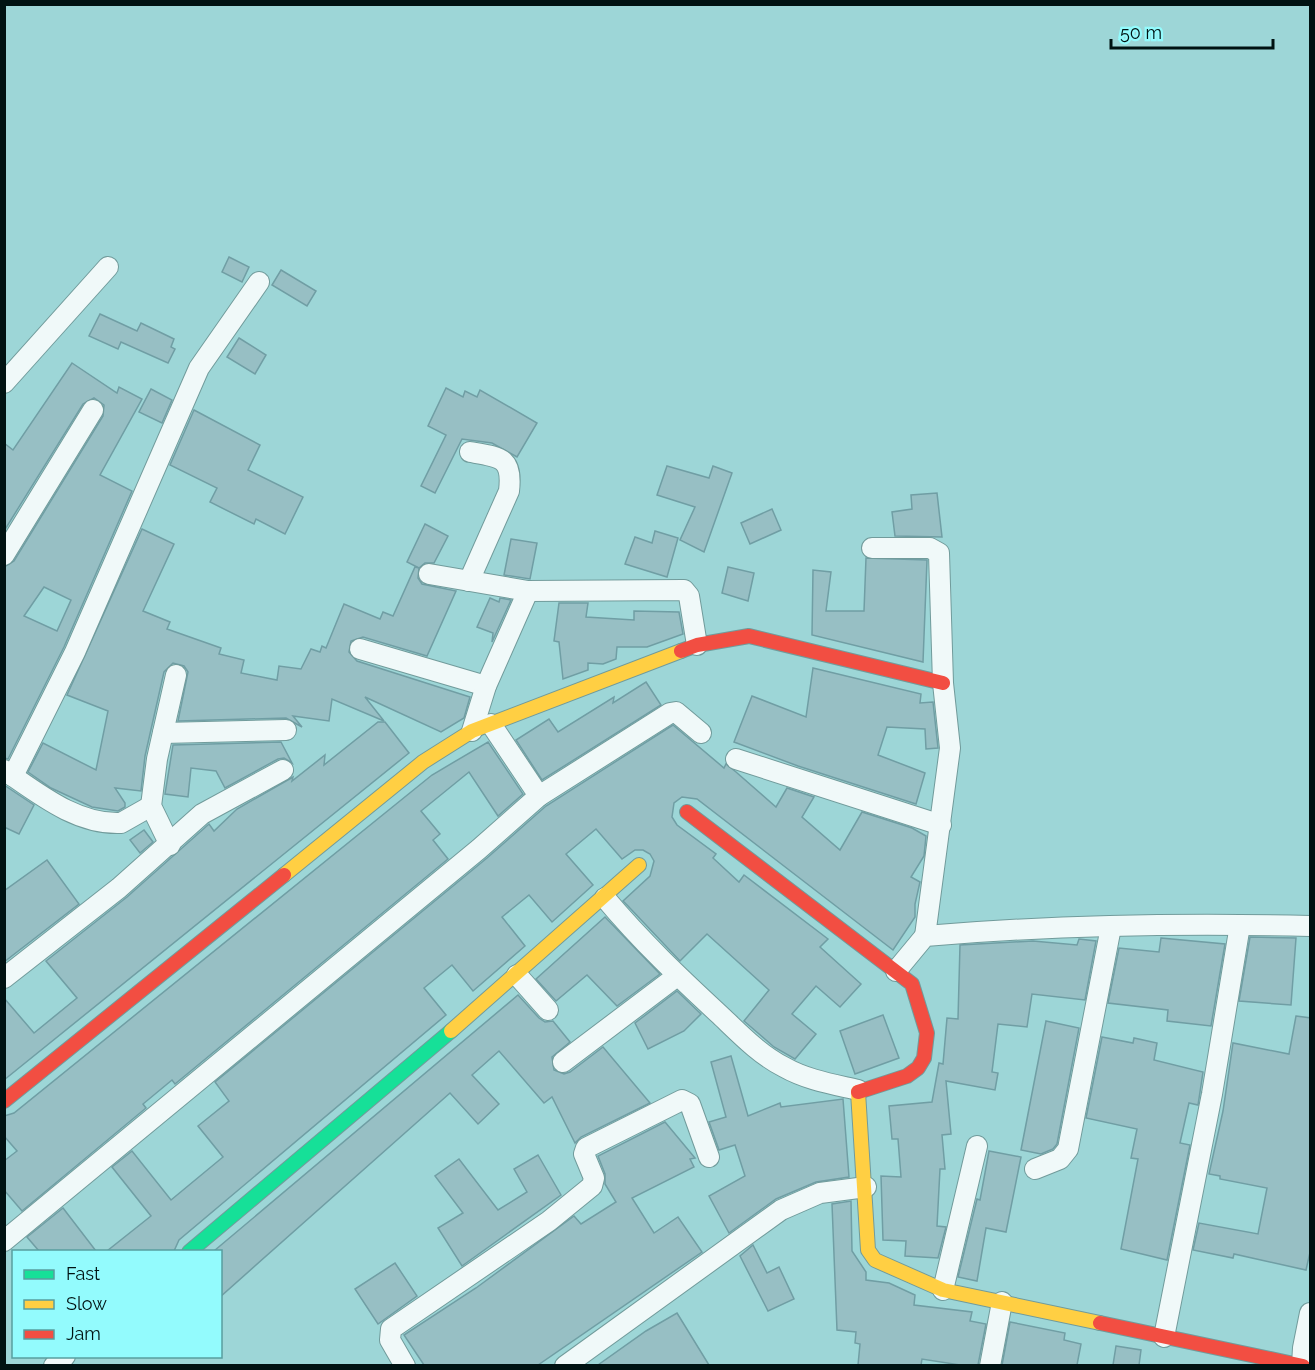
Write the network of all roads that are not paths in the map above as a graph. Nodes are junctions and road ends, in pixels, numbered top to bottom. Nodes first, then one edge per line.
1 (108, 267) dead end
2 (259, 282) dead end
3 (4, 383) edge
4 (93, 410) dead end
5 (470, 452) dead end
6 (872, 548) dead end
7 (4, 555) edge
8 (429, 573) dead end
9 (469, 581) junction
10 (528, 591) junction
11 (697, 645) junction
12 (360, 649) dead end
13 (176, 675) dead end
14 (944, 683) junction
15 (486, 686) junction
16 (491, 724) junction
17 (286, 730) dead end
18 (472, 731) junction
19 (701, 733) dead end
20 (163, 734) junction
21 (736, 759) dead end
22 (284, 770) dead end
23 (9, 773) edge
24 (539, 796) junction
25 (151, 806) junction
26 (687, 812) dead end
27 (941, 825) junction
28 (170, 845) junction
29 (639, 865) dead end
30 (605, 898) junction
31 (1240, 925) junction
32 (1311, 926) edge
33 (1111, 927) junction
34 (925, 936) junction
35 (896, 971) junction
36 (518, 975) junction
37 (677, 975) junction
38 (4, 978) edge
39 (548, 1010) dead end
40 (563, 1062) dead end
41 (858, 1090) junction
42 (4, 1101) edge
43 (977, 1146) dead end
44 (709, 1157) dead end
45 (1035, 1169) dead end
46 (866, 1187) junction
47 (4, 1241) edge
48 (190, 1250) edge
49 (944, 1290) junction
50 (1002, 1302) junction
51 (1311, 1313) edge
52 (1164, 1336) junction
53 (405, 1365) edge
54 (565, 1365) edge
55 (990, 1365) edge
56 (1303, 1365) edge

1 - 3 street
2 - 23 street
4 - 7 street
5 - 9 street
6 - 14 street
8 - 9 street
9 - 10 street
10 - 11 street
10 - 15 street
11 - 14 street
11 - 16 street
12 - 15 street
13 - 20 street
14 - 27 street
15 - 18 street
16 - 18 street
16 - 24 street
17 - 20 street
18 - 42 street
19 - 24 street
20 - 25 street
21 - 27 street
22 - 28 street
23 - 25 street
24 - 47 street
25 - 28 street
26 - 35 street
27 - 34 street
28 - 38 street
29 - 30 street
30 - 36 street
30 - 37 street
31 - 32 street
31 - 33 street
31 - 52 street
33 - 34 street
33 - 45 street
34 - 35 street
35 - 41 street
36 - 39 street
36 - 48 street
37 - 40 street
37 - 41 street
41 - 46 street
43 - 49 street
44 - 53 street
46 - 49 street
46 - 54 street
49 - 50 street
50 - 52 street
50 - 55 street
51 - 56 street
52 - 56 street

